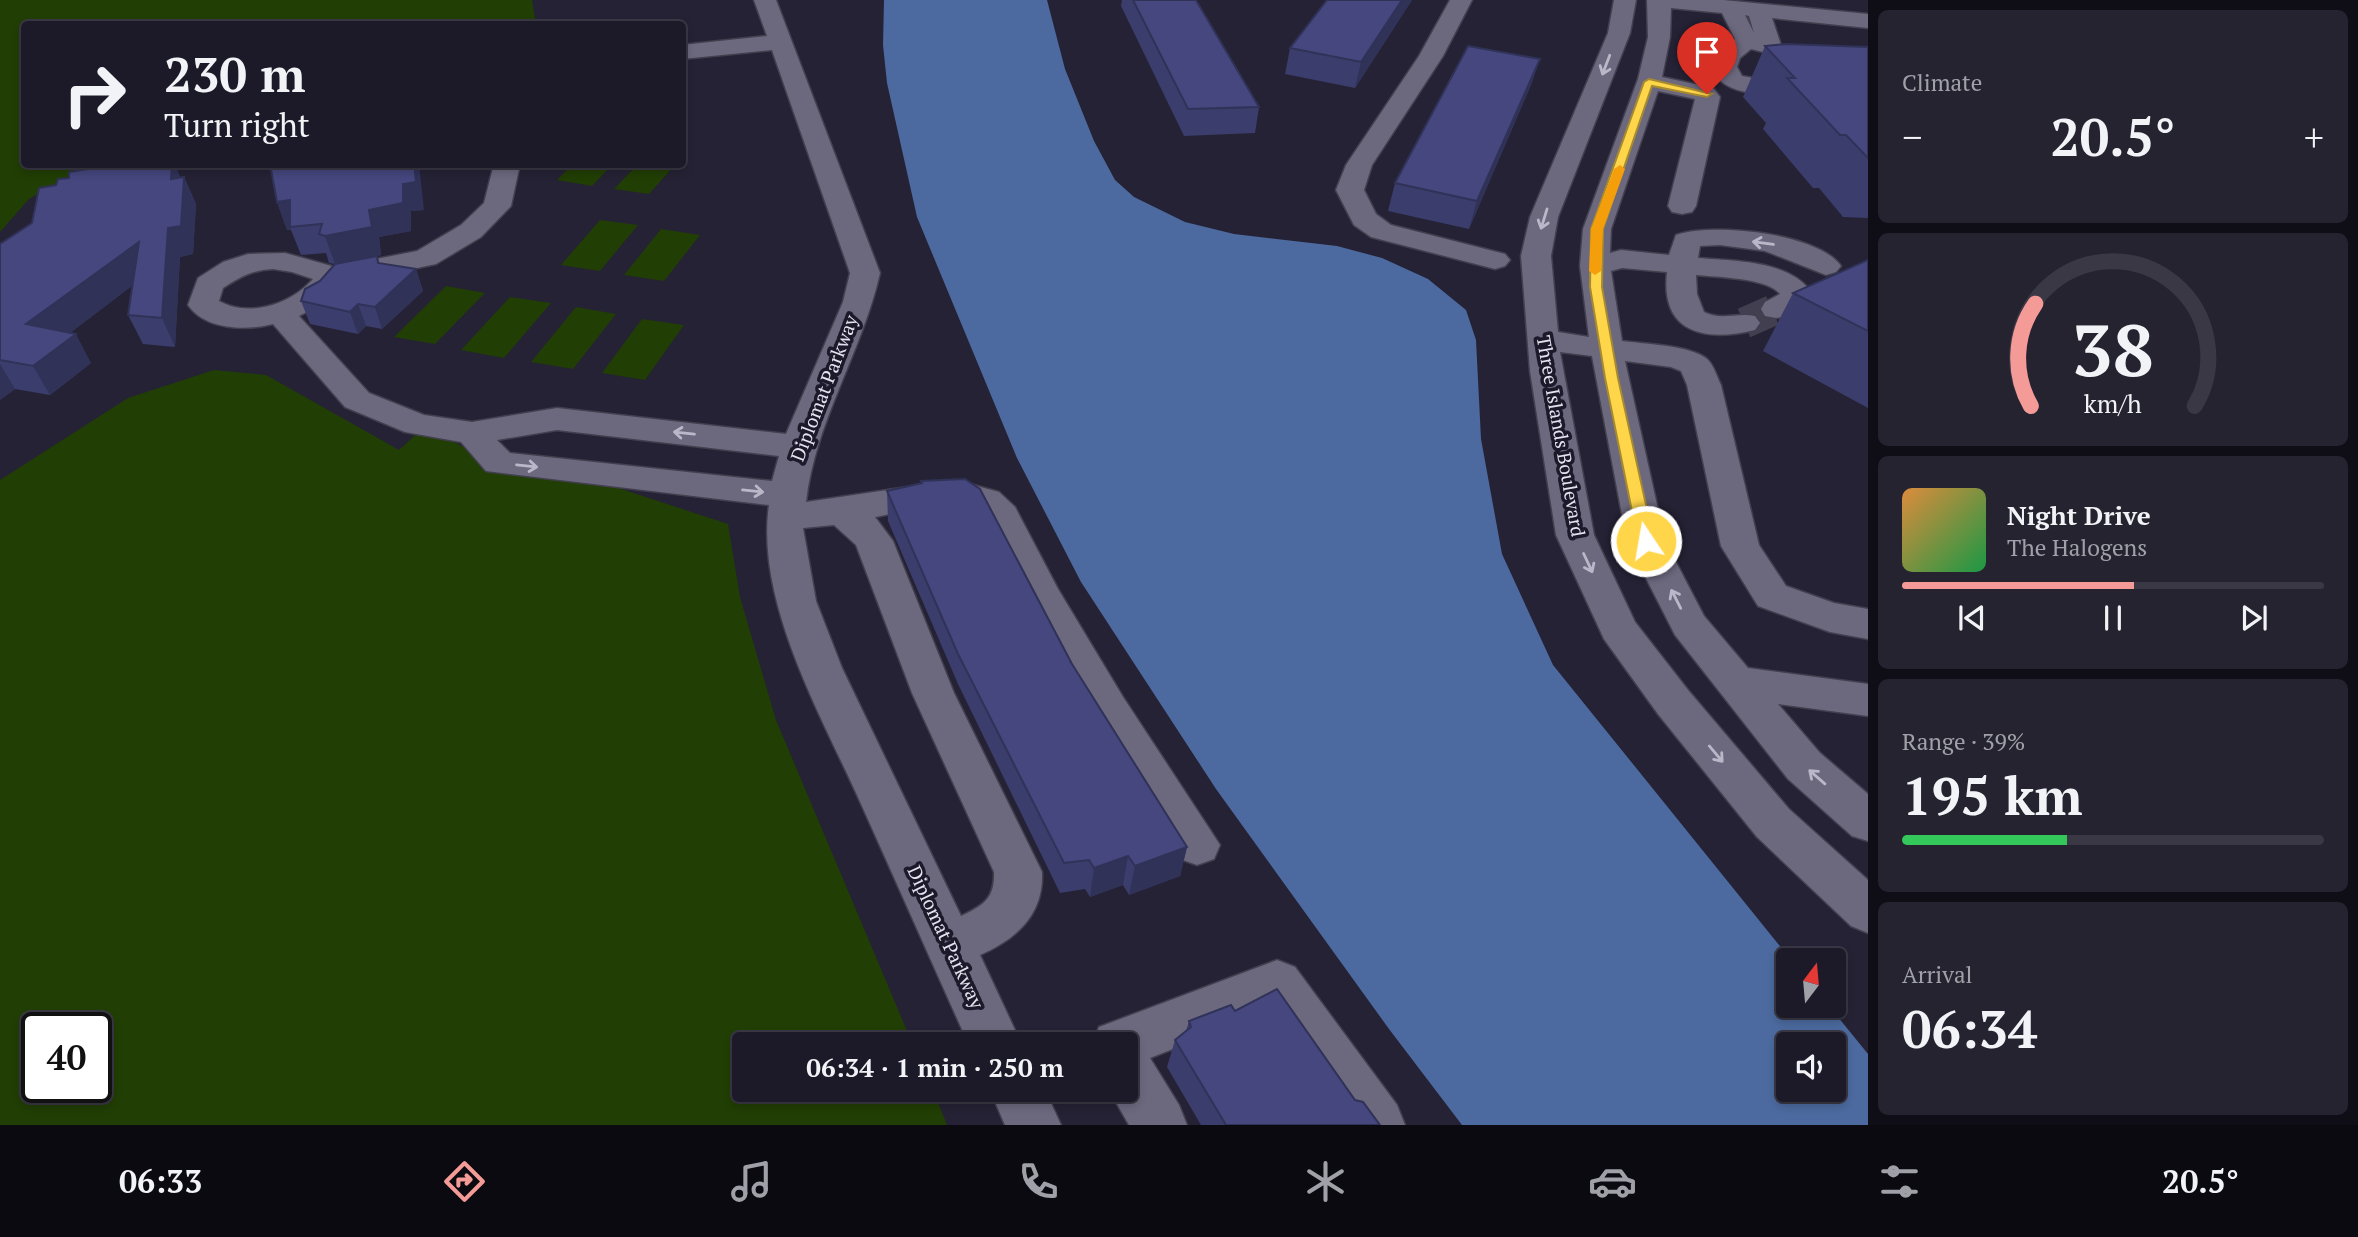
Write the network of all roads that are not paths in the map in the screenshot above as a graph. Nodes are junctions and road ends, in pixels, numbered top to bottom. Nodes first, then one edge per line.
1 (765, 0) edge
2 (1461, 0) edge
3 (1625, 0) edge
4 (1660, 0) edge
5 (1746, 6) edge
6 (1868, 11) edge
7 (1868, 21) edge
8 (780, 42) junction
9 (1759, 43) junction
10 (686, 51) edge
11 (1792, 56) edge
12 (1649, 82) junction
13 (1761, 86) dead end
14 (506, 168) edge
15 (1682, 206) dead end
16 (1495, 260) dead end
17 (1566, 261) junction
18 (1826, 266) dead end
19 (1680, 275) junction
20 (332, 277) junction
21 (281, 313) junction
22 (1543, 340) junction
23 (1607, 349) junction
24 (472, 433) junction
25 (800, 447) junction
26 (788, 506) junction
27 (839, 512) junction
28 (1868, 624) edge
29 (1743, 691) junction
30 (1868, 700) edge
31 (1868, 716) edge
32 (1868, 822) edge
33 (1196, 845) dead end
34 (1868, 911) edge
35 (949, 945) junction
36 (990, 1032) edge
37 (1138, 1037) edge
38 (1138, 1089) edge
39 (1022, 1102) edge
40 (1033, 1125) edge
41 (1159, 1125) edge
42 (1377, 1125) edge

1 - 8 street, Diplomat Parkway
2 - 16 street
3 -> 17 street, Three Islands Boulevard
4 - 5 street
4 - 12 street, Three Islands Boulevard
5 - 6 street
5 - 7 street
5 - 9 street
8 - 10 street
8 - 25 street, Diplomat Parkway
9 - 11 street
9 - 13 street
12 - 15 street
12 - 17 street, Three Islands Boulevard
14 - 20 street
17 - 19 street
17 - 22 street, Three Islands Boulevard
17 - 23 street, Three Islands Boulevard
18 -> 19 street
19 - 19 street
20 - 21 street
20 - 21 street
21 - 24 street
22 - 23 street
22 -> 34 street, Three Islands Boulevard
23 - 28 street
29 -> 23 street, Three Islands Boulevard
25 -> 24 street
24 -> 26 street
25 - 26 street, Diplomat Parkway
26 - 27 street
26 - 35 street, Diplomat Parkway
27 - 33 street
27 - 35 street
29 - 30 street
29 - 31 street
32 -> 29 street, Three Islands Boulevard
35 - 36 street, Diplomat Parkway
37 - 42 street
38 - 41 street
39 - 40 street

